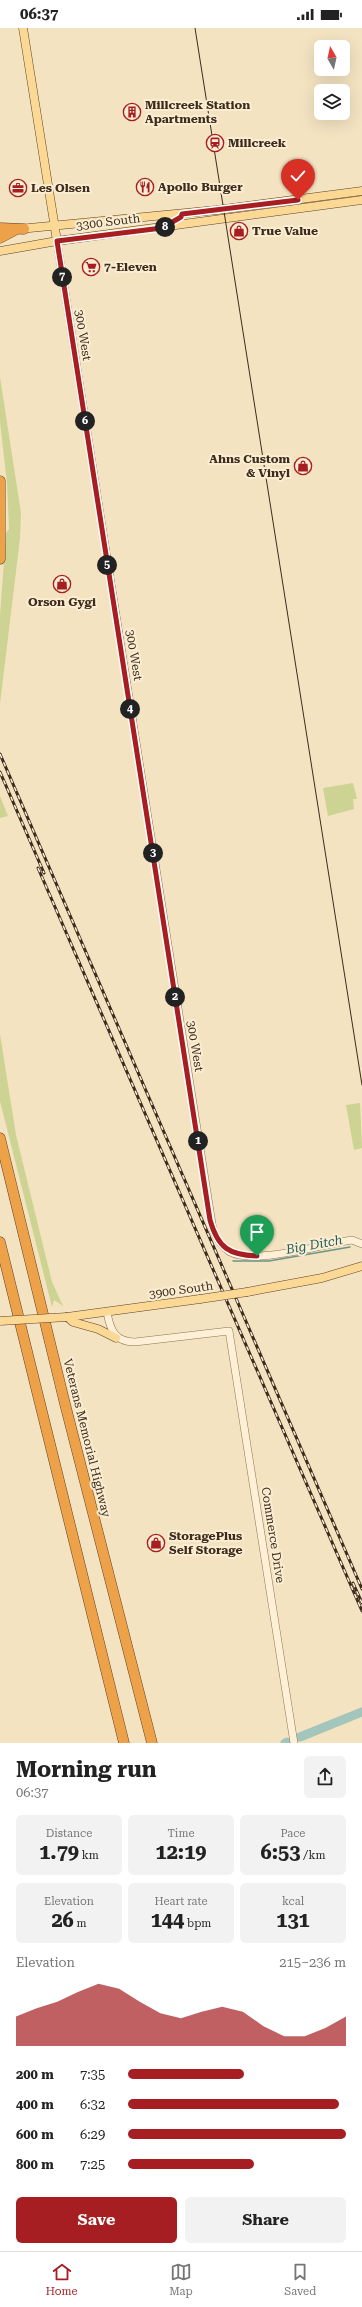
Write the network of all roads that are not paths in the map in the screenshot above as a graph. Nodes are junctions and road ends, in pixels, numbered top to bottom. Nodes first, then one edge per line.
1 (23, 28) edge
2 (362, 191) edge
3 (362, 200) edge
4 (182, 214) junction
5 (54, 226) junction
6 (0, 228) edge
7 (162, 228) junction
8 (19, 229) junction
9 (0, 232) edge
10 (0, 238) edge
11 (57, 241) junction
12 (0, 251) edge
13 (0, 480) edge
14 (0, 559) edge
15 (0, 1138) edge
16 (0, 1242) edge
17 (362, 1244) edge
18 (362, 1266) edge
19 (107, 1312) junction
20 (67, 1317) junction
21 (0, 1321) edge
22 (116, 1338) junction
23 (294, 1740) edge
24 (124, 1743) edge
25 (152, 1743) edge

1 - 5 main road, 300 West
2 - 4 main road, 3300 South
3 - 7 main road, 3300 South
4 - 5 main road, 3300 South
4 - 7 main road
5 - 8 main road, 3300 South
5 - 11 main road, 300 West
6 - 8 highway
7 - 11 main road, 3300 South
8 - 9 main road, 3300 South
8 - 10 highway
11 - 12 main road, 3300 South
11 - 17 street, 300 West
13 - 14 highway
15 - 25 highway, Veterans Memorial Highway
16 - 24 highway
18 - 19 main road, 3900 South, bridge
19 - 20 main road, 3900 South
19 - 22 street
20 - 21 main road, 3900 South, bridge
20 - 22 main road
22 - 23 street, Commerce Drive

